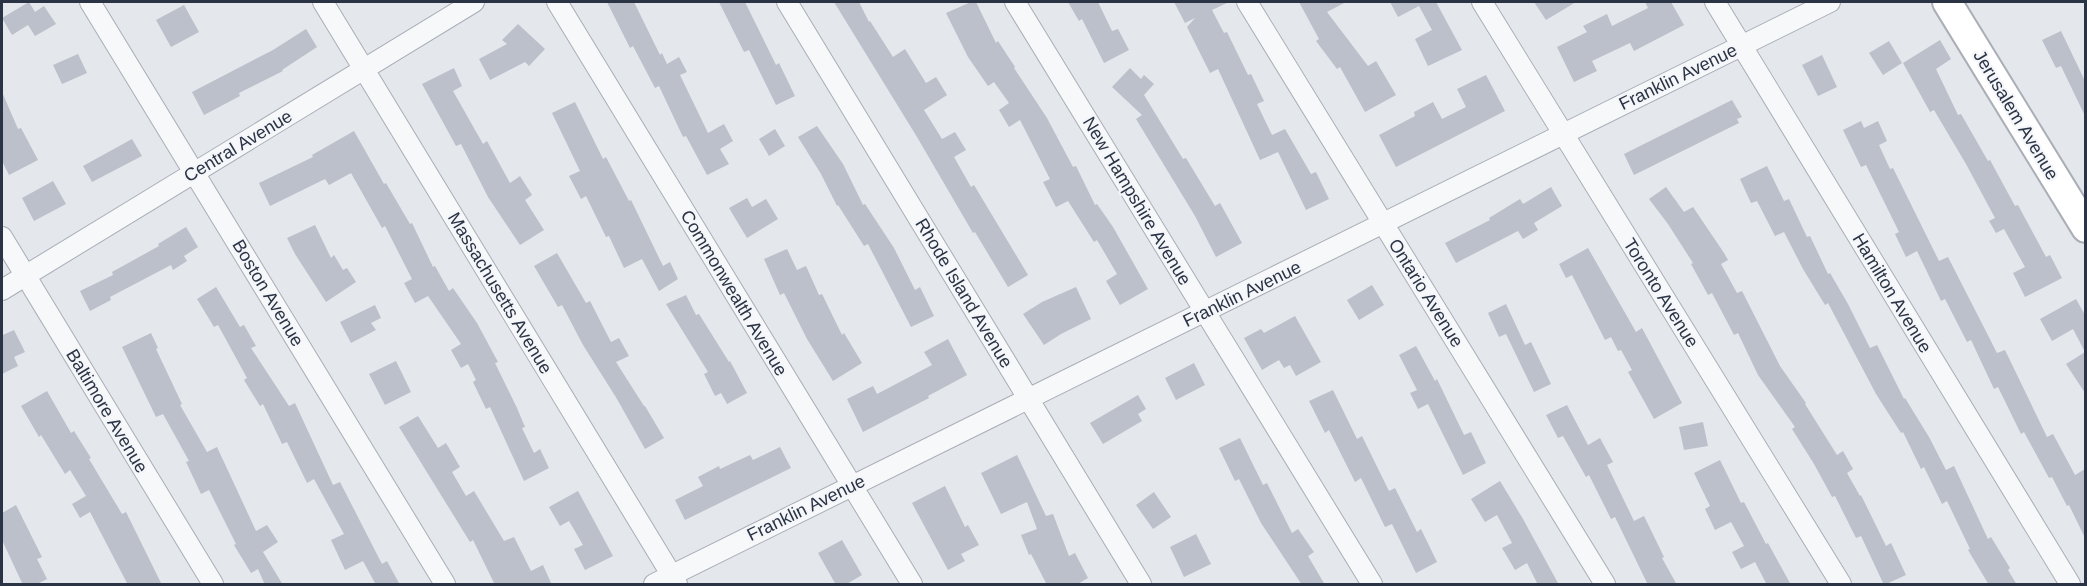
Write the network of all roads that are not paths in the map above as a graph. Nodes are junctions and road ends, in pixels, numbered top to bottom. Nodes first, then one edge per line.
1 (90, 2) edge
2 (323, 2) edge
3 (474, 2) edge
4 (557, 2) edge
5 (787, 2) edge
6 (1015, 2) edge
7 (1247, 2) edge
8 (1482, 2) edge
9 (1715, 2) edge
10 (1830, 2) edge
11 (1947, 2) edge
12 (1742, 46) junction
13 (364, 69) junction
14 (1563, 135) junction
15 (194, 172) junction
16 (1384, 224) junction
17 (2085, 228) edge
18 (2, 237) edge
19 (25, 275) junction
20 (2, 290) edge
21 (1205, 312) junction
22 (1029, 399) junction
23 (851, 486) junction
24 (674, 580) edge
25 (213, 585) edge
26 (445, 585) edge
27 (654, 585) edge
28 (912, 585) edge
29 (1141, 585) edge
30 (1372, 585) edge
31 (1605, 585) edge
32 (1841, 585) edge
33 (2070, 585) edge

1 - 15 street, Boston Avenue
2 - 13 street, Massachusetts Avenue
3 - 13 street, Central Avenue
4 - 23 street, Commonwealth Avenue
5 - 22 street, Rhode Island Avenue
6 - 21 street, New Hampshire Avenue
7 - 16 street, Ontario Avenue
8 - 14 street, Toronto Avenue
9 - 12 street, Hamilton Avenue
10 - 12 street, Franklin Avenue
11 - 17 main road, Jerusalem Avenue
12 - 14 street, Franklin Avenue
12 - 33 street, Hamilton Avenue
13 - 15 street, Central Avenue
13 - 24 street, Massachusetts Avenue
14 - 16 street, Franklin Avenue
14 - 32 street, Toronto Avenue
15 - 19 street, Central Avenue
15 - 26 street, Boston Avenue
16 - 21 street, Franklin Avenue
16 - 31 street, Ontario Avenue
18 - 19 street, Baltimore Avenue
19 - 20 street, Central Avenue
19 - 25 street, Baltimore Avenue
21 - 22 street, Franklin Avenue
21 - 30 street, New Hampshire Avenue
22 - 23 street, Franklin Avenue
22 - 29 street, Rhode Island Avenue
23 - 24 street, Franklin Avenue
23 - 28 street, Commonwealth Avenue
24 - 27 street, Franklin Avenue

